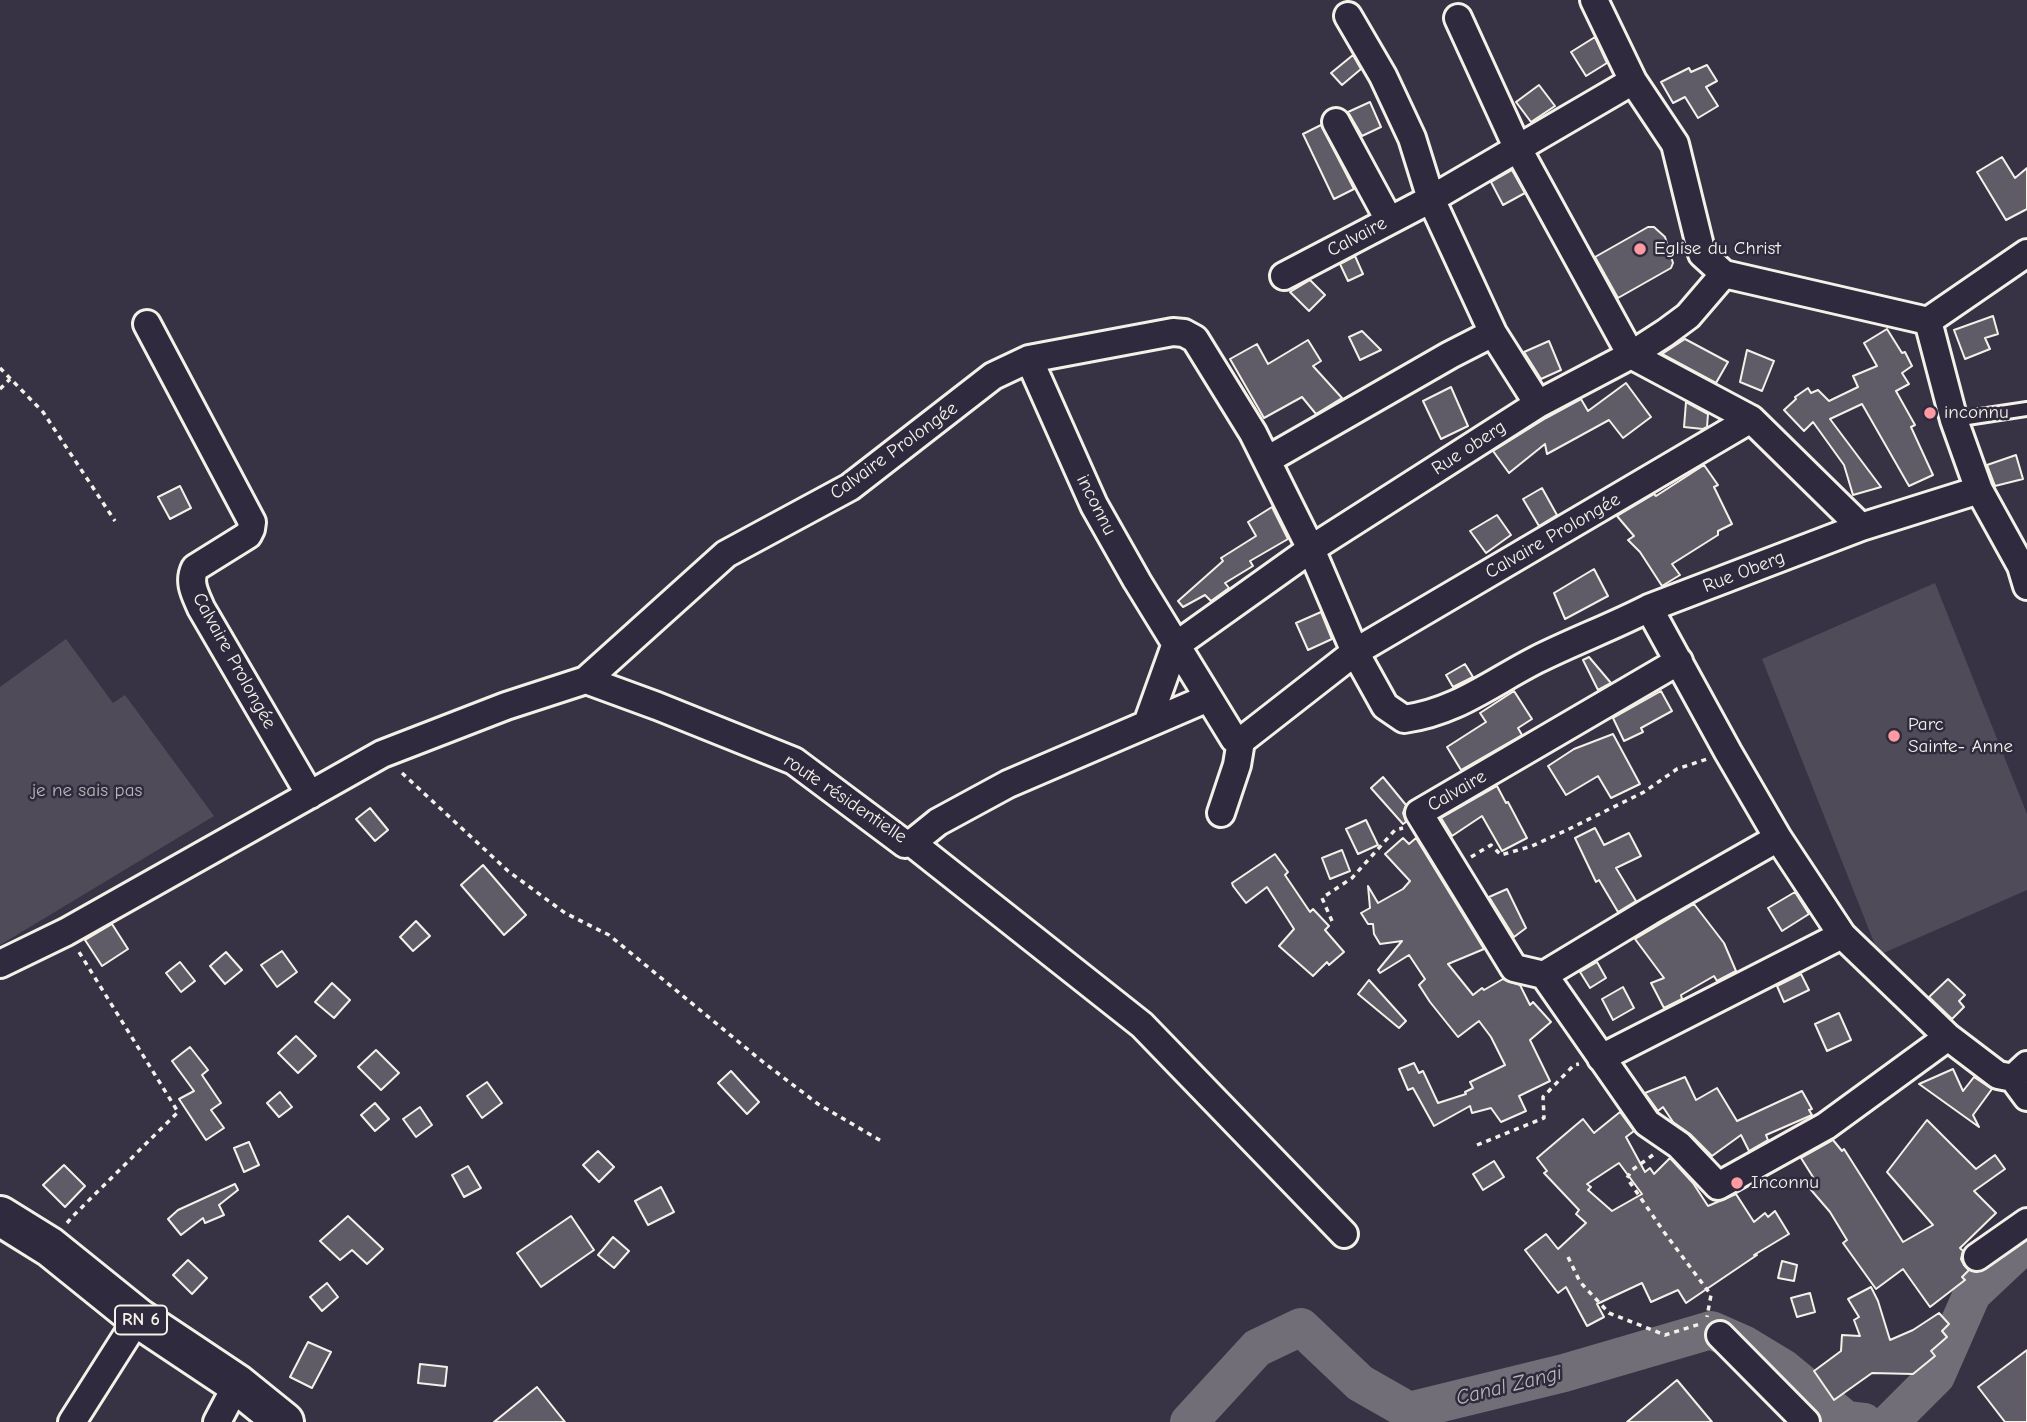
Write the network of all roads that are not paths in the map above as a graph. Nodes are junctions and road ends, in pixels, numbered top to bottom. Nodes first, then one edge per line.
1 (1594, 0) edge
2 (1348, 16) dead end
3 (1458, 18) dead end
4 (1633, 81) junction
5 (1336, 122) dead end
6 (1517, 147) junction
7 (1431, 199) junction
8 (1388, 220) junction
9 (2027, 253) edge
10 (1724, 274) junction
11 (1284, 276) dead end
12 (1928, 321) junction
13 (146, 324) dead end
14 (1493, 332) junction
15 (1631, 355) junction
16 (1029, 359) junction
17 (1538, 404) junction
18 (2027, 409) edge
19 (1751, 419) junction
20 (1954, 420) junction
21 (1267, 460) junction
22 (1979, 490) junction
23 (1861, 527) junction
24 (1311, 549) junction
25 (2027, 586) edge
26 (1649, 608) junction
27 (1175, 646) junction
28 (1354, 652) junction
29 (1679, 661) junction
30 (1517, 670) joint
31 (586, 680) junction
32 (1208, 698) junction
33 (1147, 724) junction
34 (1241, 741) junction
35 (310, 795) junction
36 (1221, 813) dead end
37 (1778, 838) junction
38 (912, 844) junction
39 (1842, 935) junction
40 (0, 964) edge
41 (1544, 975) junction
42 (1948, 1037) junction
43 (1601, 1058) junction
44 (2022, 1080) edge
45 (0, 1216) edge
46 (2027, 1222) edge
47 (1344, 1234) dead end
48 (1977, 1257) dead end
49 (138, 1318) junction
50 (1720, 1335) dead end
51 (237, 1384) junction
52 (72, 1422) edge
53 (216, 1422) edge
54 (284, 1422) edge
55 (1806, 1422) edge

1 - 4 street
2 - 7 street
3 - 6 street
4 - 6 street
4 - 10 street
5 - 8 street
6 - 7 street, Calvaire
6 - 15 street
7 - 8 street, Calvaire
7 - 14 street
8 - 11 street, Calvaire
9 - 12 street
10 - 12 street
10 - 15 street
12 - 20 street
13 - 35 street, Calvaire Prolongée
14 - 17 street
14 - 21 street
15 - 17 street, Rue oberg
15 - 19 street
16 - 21 street, Calvaire Prolongée
16 - 27 street, inconnu
16 - 31 street, Calvaire Prolongée
17 - 24 street, Rue oberg
18 - 20 lane
19 - 23 street
19 - 28 street, Calvaire Prolongée
20 - 22 street
21 - 24 street, Calvaire Prolongée
22 - 23 street, Rue Oberg
22 - 25 street
23 - 26 street, Rue Oberg
24 - 27 street
24 - 28 street, Calvaire Prolongée
26 - 29 street
26 - 30 street, Rue Oberg
27 - 32 street, inconnu
27 - 33 street
28 - 30 street, Calvaire Prolongée
28 - 34 street
29 - 37 street
29 - 41 street, Calvaire
31 - 35 street, Calvaire Prolongée
31 - 38 street, route résidentielle
32 - 33 street, route résidentielle
32 - 34 street, inconnu
33 - 38 street, route résidentielle
34 - 36 street
35 - 40 street, Calvaire Prolongée
37 - 39 street
37 - 41 street
38 - 47 street
39 - 42 street
39 - 43 street
41 - 43 street
42 - 43 street
42 - 44 street
45 - 49 main road, RN 6
46 - 48 street
49 - 51 main road, RN 6
49 - 52 street
50 - 55 street
51 - 53 street
51 - 54 main road, RN 6

